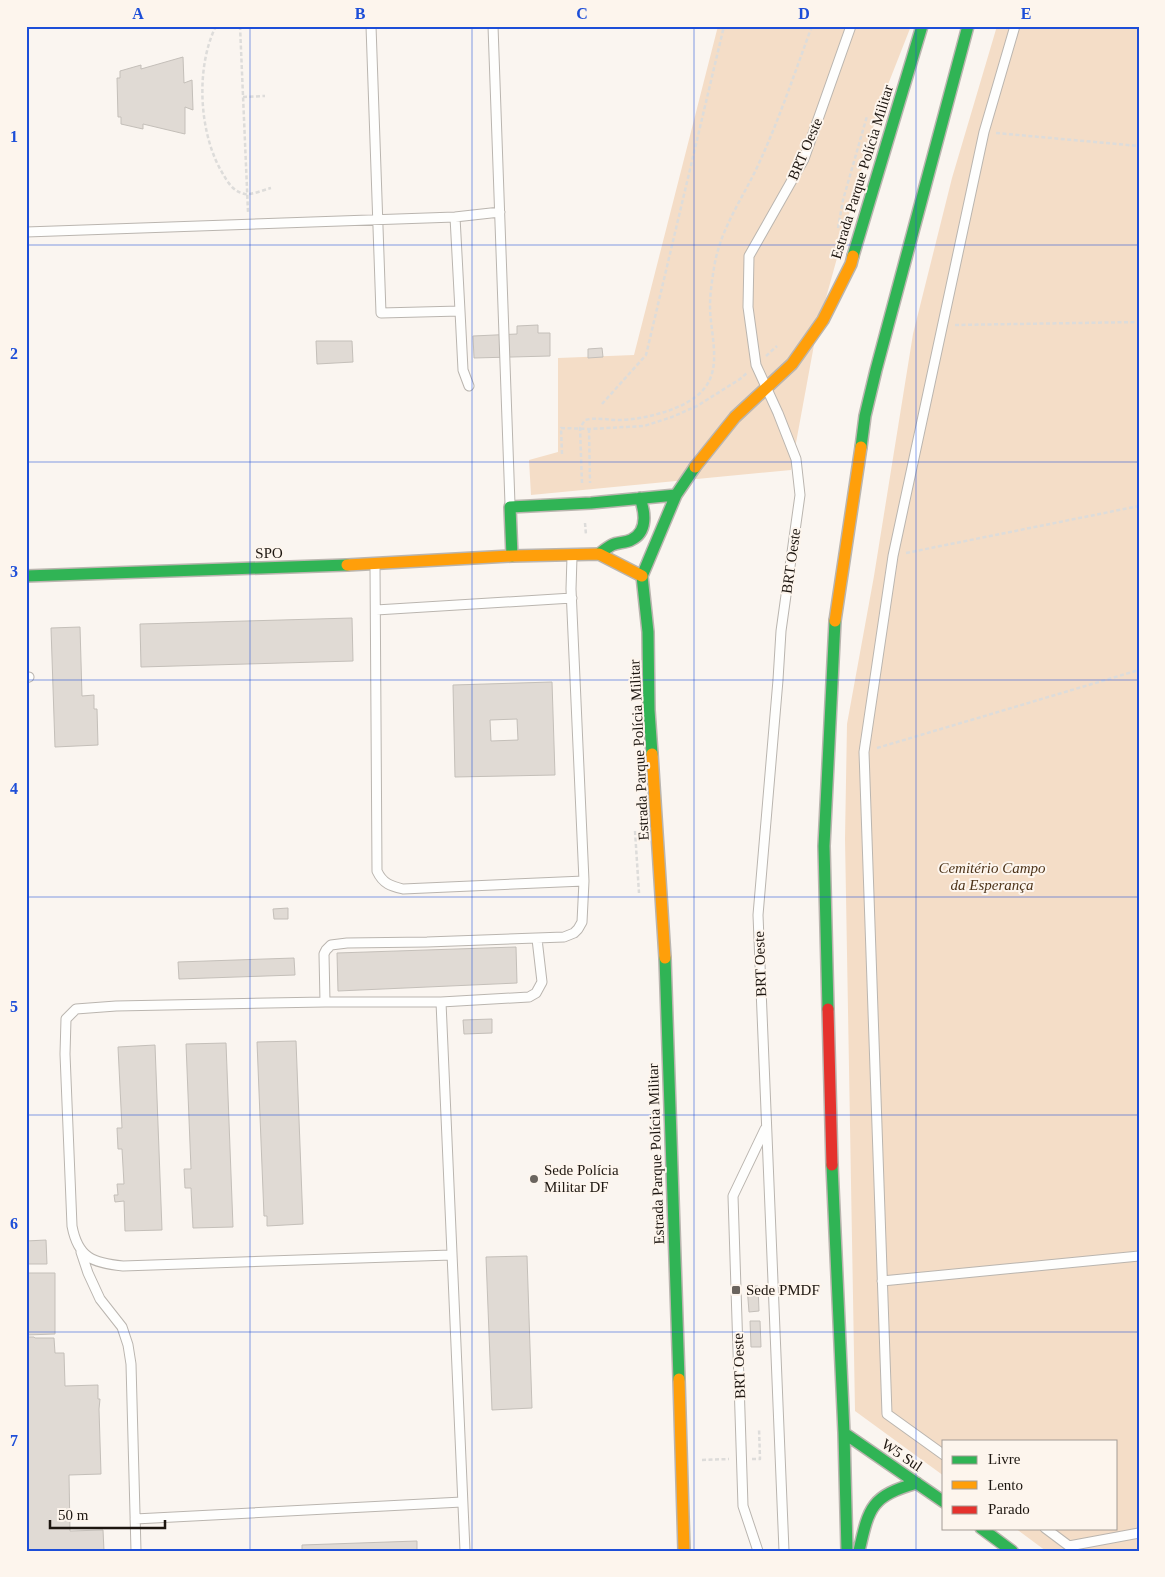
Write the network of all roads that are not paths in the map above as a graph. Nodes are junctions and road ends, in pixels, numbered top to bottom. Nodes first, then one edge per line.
1 (371, 26) edge
2 (493, 26) edge
3 (851, 26) edge
4 (922, 26) edge
5 (1015, 26) edge
6 (966, 29) edge
7 (500, 212) junction
8 (455, 217) junction
9 (378, 219) junction
10 (26, 232) edge
11 (460, 311) junction
12 (469, 386) dead end
13 (766, 388) junction
14 (676, 495) junction
15 (640, 498) junction
16 (510, 507) junction
17 (599, 554) junction
18 (512, 556) junction
19 (572, 556) junction
20 (374, 564) junction
21 (26, 576) edge
22 (642, 576) junction
23 (572, 598) junction
24 (376, 610) junction
25 (584, 880) junction
26 (537, 939) junction
27 (325, 1002) junction
28 (441, 1002) junction
29 (766, 1126) junction
30 (80, 1247) junction
31 (451, 1255) junction
32 (1139, 1256) edge
33 (882, 1280) junction
34 (844, 1433) junction
35 (942, 1454) edge
36 (916, 1483) junction
37 (942, 1501) edge
38 (462, 1502) junction
39 (135, 1519) junction
40 (682, 1519) junction
41 (983, 1530) edge
42 (1048, 1530) edge
43 (1139, 1533) edge
44 (136, 1551) edge
45 (465, 1551) edge
46 (684, 1551) edge
47 (694, 1551) edge
48 (758, 1551) edge
49 (784, 1551) edge
50 (847, 1551) edge
51 (859, 1551) edge
52 (1012, 1551) edge

1 - 9 lane
2 - 7 lane
3 - 13 lane, BRT Oeste
4 - 13 main road, Estrada Parque Polícia Militar
5 - 33 lane
6 - 34 main road
7 - 8 lane
7 - 16 lane
8 - 9 lane
8 - 11 lane
9 - 10 lane
9 - 11 lane
11 - 12 lane
13 - 14 main road, Estrada Parque Polícia Militar
13 - 29 lane, BRT Oeste
14 - 15 main road
14 - 22 main road, Estrada Parque Polícia Militar
15 - 16 main road
15 - 17 main road
16 - 18 main road
17 - 19 main road, SPO
17 - 22 main road
18 - 19 main road, SPO
18 - 20 main road, SPO
19 - 23 lane
20 - 21 main road, SPO
20 - 24 lane
22 - 40 main road, Estrada Parque Polícia Militar
23 - 24 lane
23 - 25 lane
24 - 25 lane
25 - 26 lane
26 - 27 lane
26 - 28 lane
27 - 28 lane
27 - 30 lane
28 - 31 lane
29 - 48 lane, BRT Oeste
29 - 49 lane, BRT Oeste
30 - 31 lane
30 - 39 lane
31 - 38 lane
32 - 33 lane
33 - 35 lane
34 - 36 main road, W5 Sul
34 - 50 main road
36 - 37 main road, W5 Sul
36 - 51 main road
38 - 39 lane
38 - 45 lane
39 - 44 lane
40 - 46 main road, Estrada Parque Polícia Militar
40 - 47 main road
41 - 52 main road
42 - 43 lane

